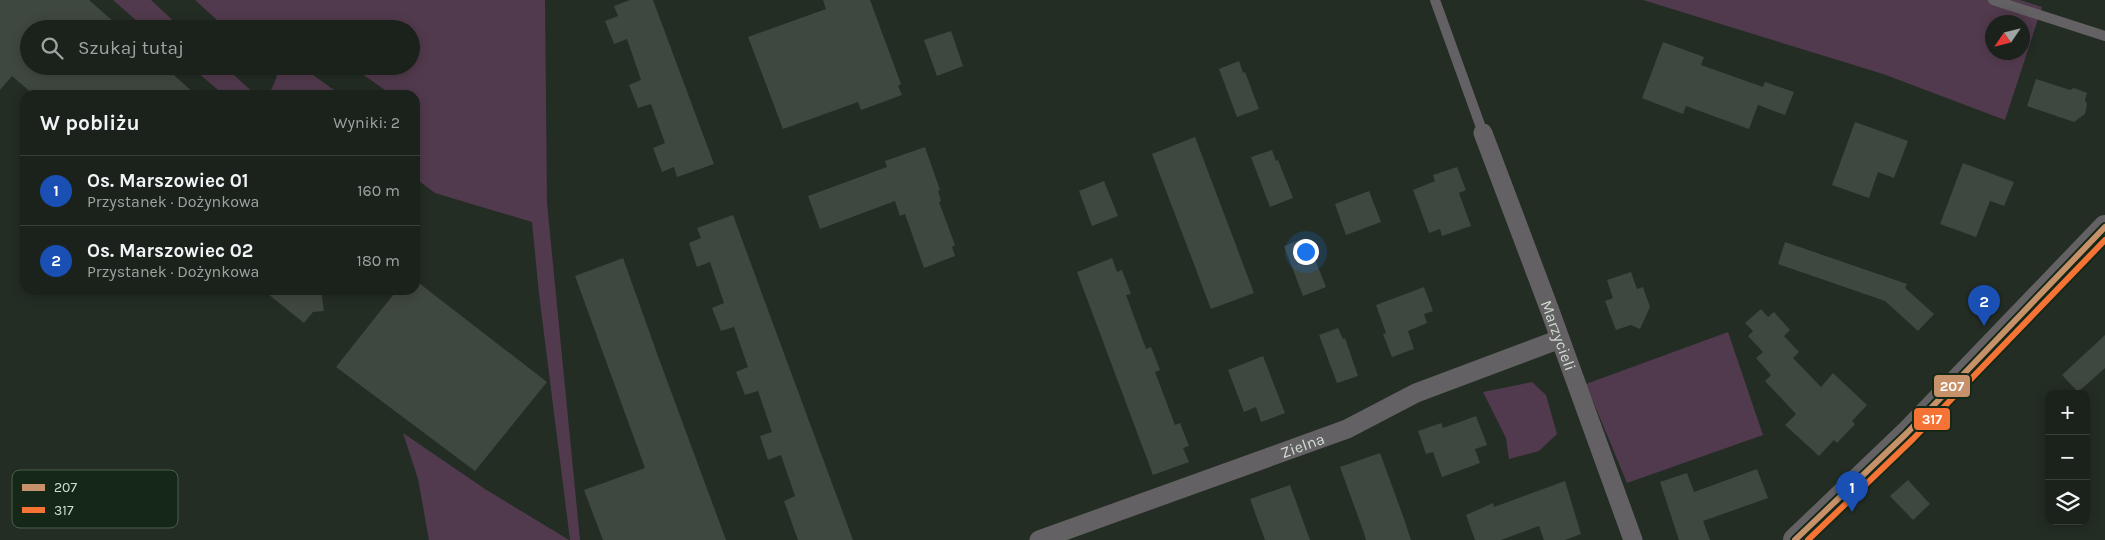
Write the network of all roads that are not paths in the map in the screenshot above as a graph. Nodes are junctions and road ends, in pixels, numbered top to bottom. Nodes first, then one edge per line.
1 (1435, 0) edge
2 (1993, 0) edge
3 (2105, 36) edge
4 (1483, 133) joint
5 (2105, 227) edge
6 (1560, 339) junction
7 (1801, 534) edge
8 (1039, 540) edge
9 (1633, 540) edge

1 - 4 lane
2 - 3 lane
4 - 6 street, Marzycieli
5 - 7 street
6 - 8 street, Zielna
6 - 9 street, Marzycieli

